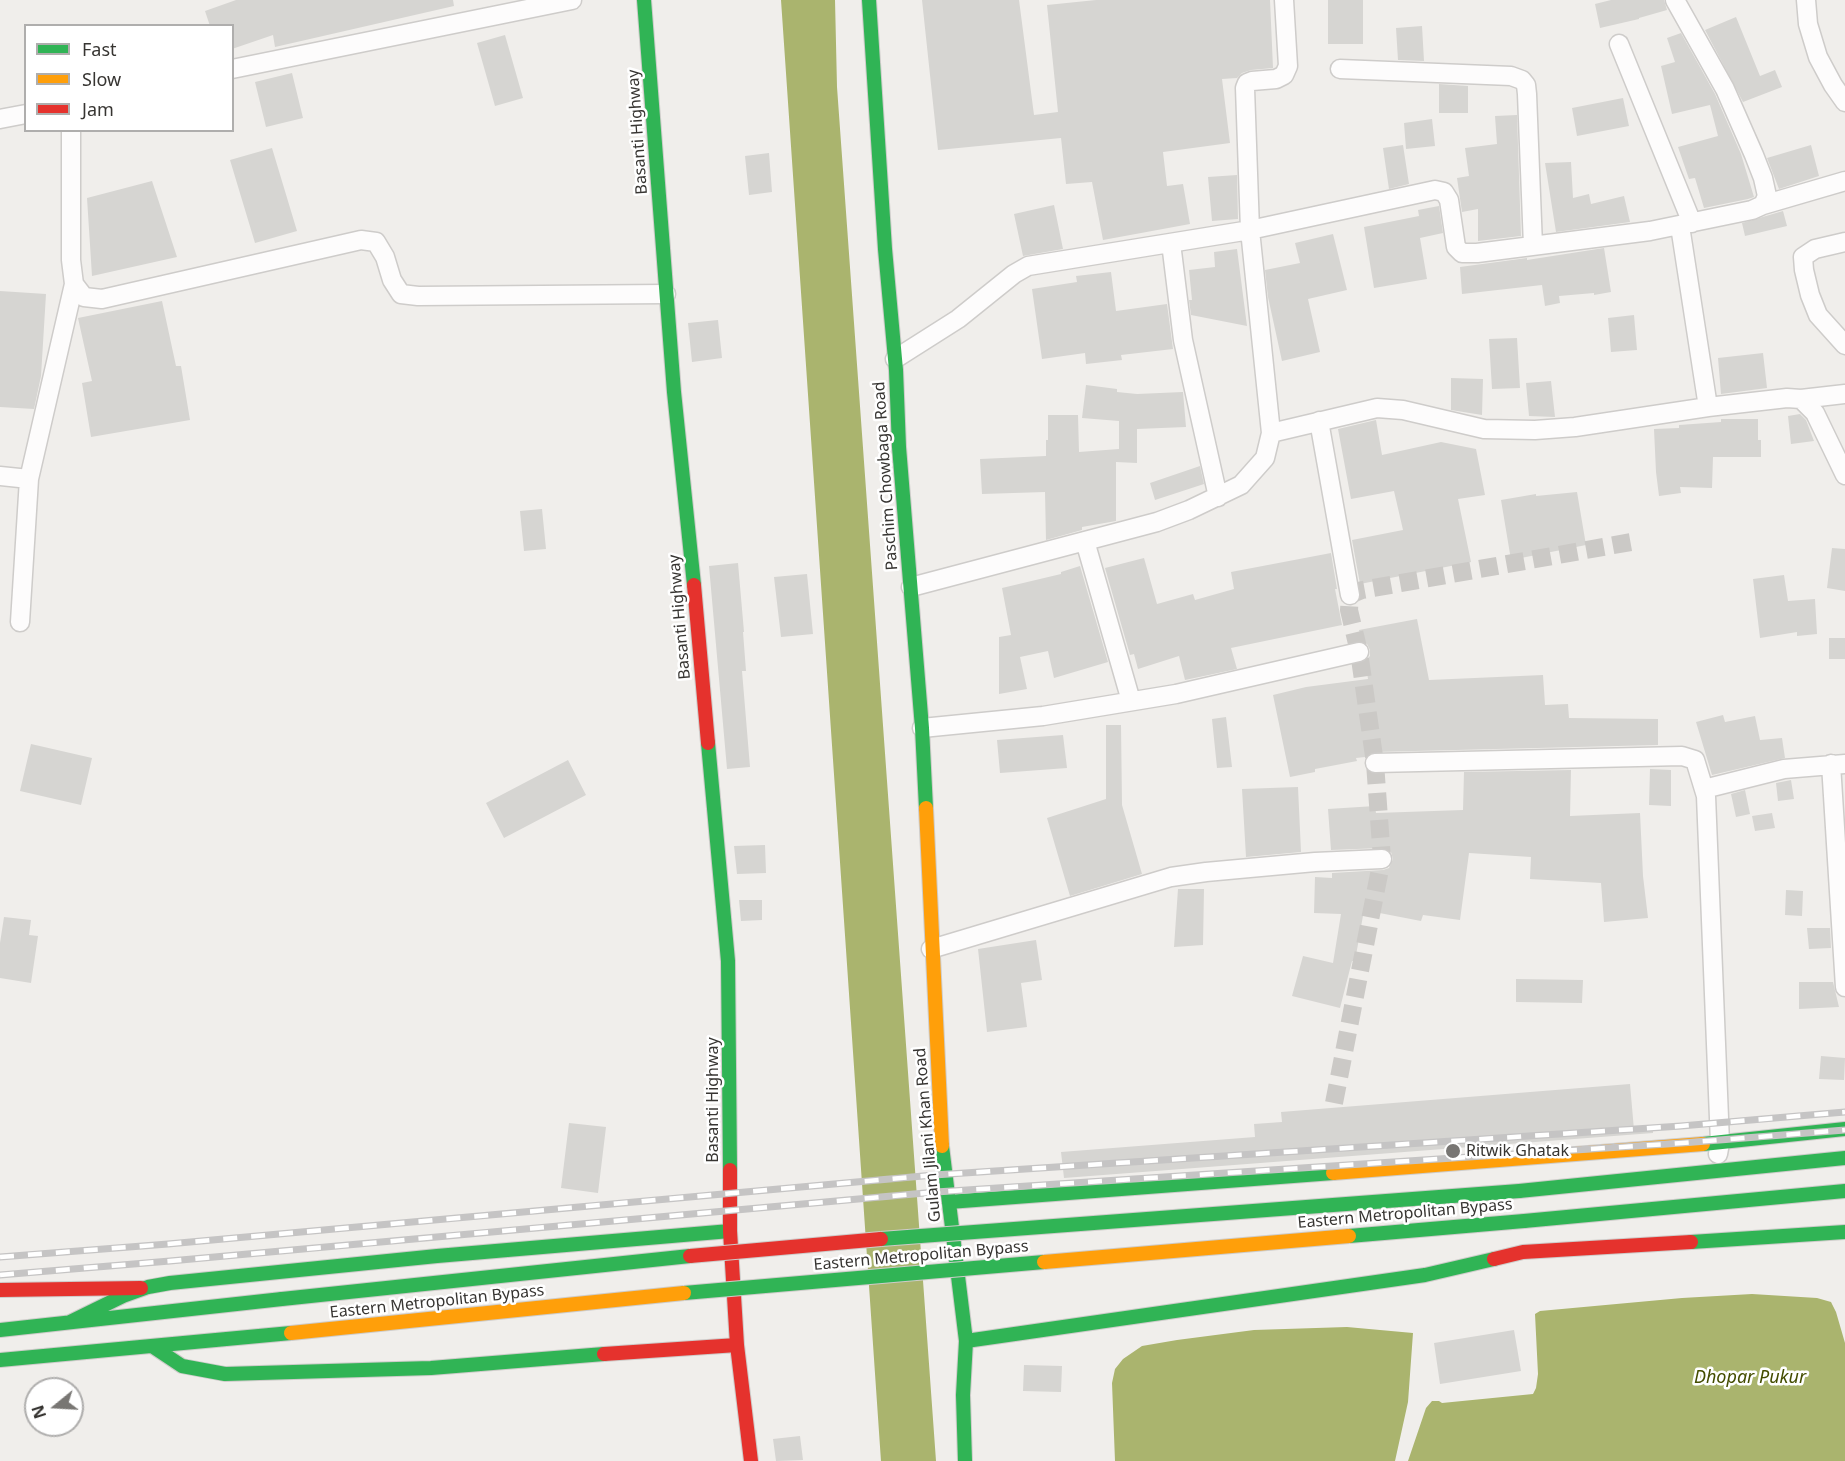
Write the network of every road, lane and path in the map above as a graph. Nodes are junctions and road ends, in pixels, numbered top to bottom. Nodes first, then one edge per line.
1 (572, 0) edge
2 (644, 0) edge
3 (869, 0) edge
4 (1284, 0) edge
5 (1675, 0) edge
6 (1806, 0) edge
7 (1619, 44) dead end
8 (234, 69) edge
9 (1340, 69) dead end
10 (1845, 102) edge
11 (24, 114) edge
12 (0, 119) edge
13 (71, 132) edge
14 (1845, 181) edge
15 (1763, 205) junction
16 (1686, 225) junction
17 (1250, 230) junction
18 (1845, 242) edge
19 (1171, 243) junction
20 (1533, 246) junction
21 (74, 284) junction
22 (666, 294) junction
23 (1845, 345) edge
24 (895, 359) junction
25 (1845, 394) edge
26 (1801, 399) junction
27 (1708, 407) junction
28 (1319, 421) junction
29 (1271, 433) junction
30 (1845, 475) edge
31 (0, 476) edge
32 (29, 479) junction
33 (1218, 497) junction
34 (1085, 541) junction
35 (911, 587) junction
36 (1350, 595) dead end
37 (20, 622) dead end
38 (1359, 652) dead end
39 (1131, 701) junction
40 (922, 728) junction
41 (1375, 763) dead end
42 (1838, 764) edge
43 (1704, 789) junction
44 (1382, 859) dead end
45 (1843, 919) edge
46 (931, 949) junction
47 (1845, 987) edge
48 (1845, 1129) edge
49 (1720, 1143) junction
50 (1845, 1158) edge
51 (1716, 1170) junction
52 (1845, 1191) edge
53 (949, 1202) junction
54 (730, 1231) junction
55 (1845, 1232) edge
56 (148, 1287) junction
57 (0, 1290) edge
58 (70, 1322) junction
59 (0, 1330) edge
60 (966, 1341) junction
61 (737, 1345) junction
62 (152, 1346) junction
63 (0, 1360) edge
64 (751, 1461) edge
65 (965, 1461) edge

1 - 8 street
2 - 22 main road, Basanti Highway
3 - 24 main road, Paschim Chowbaga Road
4 - 17 street
5 - 15 street
6 - 10 street
7 - 16 street
9 - 20 street
11 - 12 street
13 - 21 street
14 - 15 street
15 - 16 street
16 - 20 street
16 - 27 street
17 - 19 street
17 - 20 street
17 - 29 street
18 - 23 street
19 - 24 street
19 - 33 street
21 - 22 street
21 - 32 street
22 - 54 main road, Basanti Highway
24 - 35 main road, Paschim Chowbaga Road
25 - 26 street
26 - 27 street
26 - 30 street
27 - 28 street
28 - 29 street
28 - 36 street
29 - 33 street
31 - 32 street
32 - 37 street
33 - 34 street
34 - 35 street
34 - 39 street
35 - 40 main road, Paschim Chowbaga Road
38 - 39 street
39 - 40 street
40 - 46 main road, Paschim Chowbaga Road
41 - 43 street
42 - 43 street
42 - 45 street
43 - 49 street
44 - 46 street
45 - 47 street
46 - 53 main road, Gulam Jilani Khan Road
48 - 49 main road
49 - 51 street
49 - 53 main road
50 - 51 main road
51 - 58 main road, bridge
52 - 62 main road, Eastern Metropolitan Bypass, bridge
53 - 60 main road, Gulam Jilani Khan Road
54 - 56 main road
54 - 61 main road, Basanti Highway
55 - 60 main road
56 - 57 main road
56 - 58 main road
58 - 59 main road
60 - 65 main road, Gulam Jilani Khan Road
61 - 62 main road
61 - 64 main road, Basanti Highway
62 - 63 main road, Eastern Metropolitan Bypass

